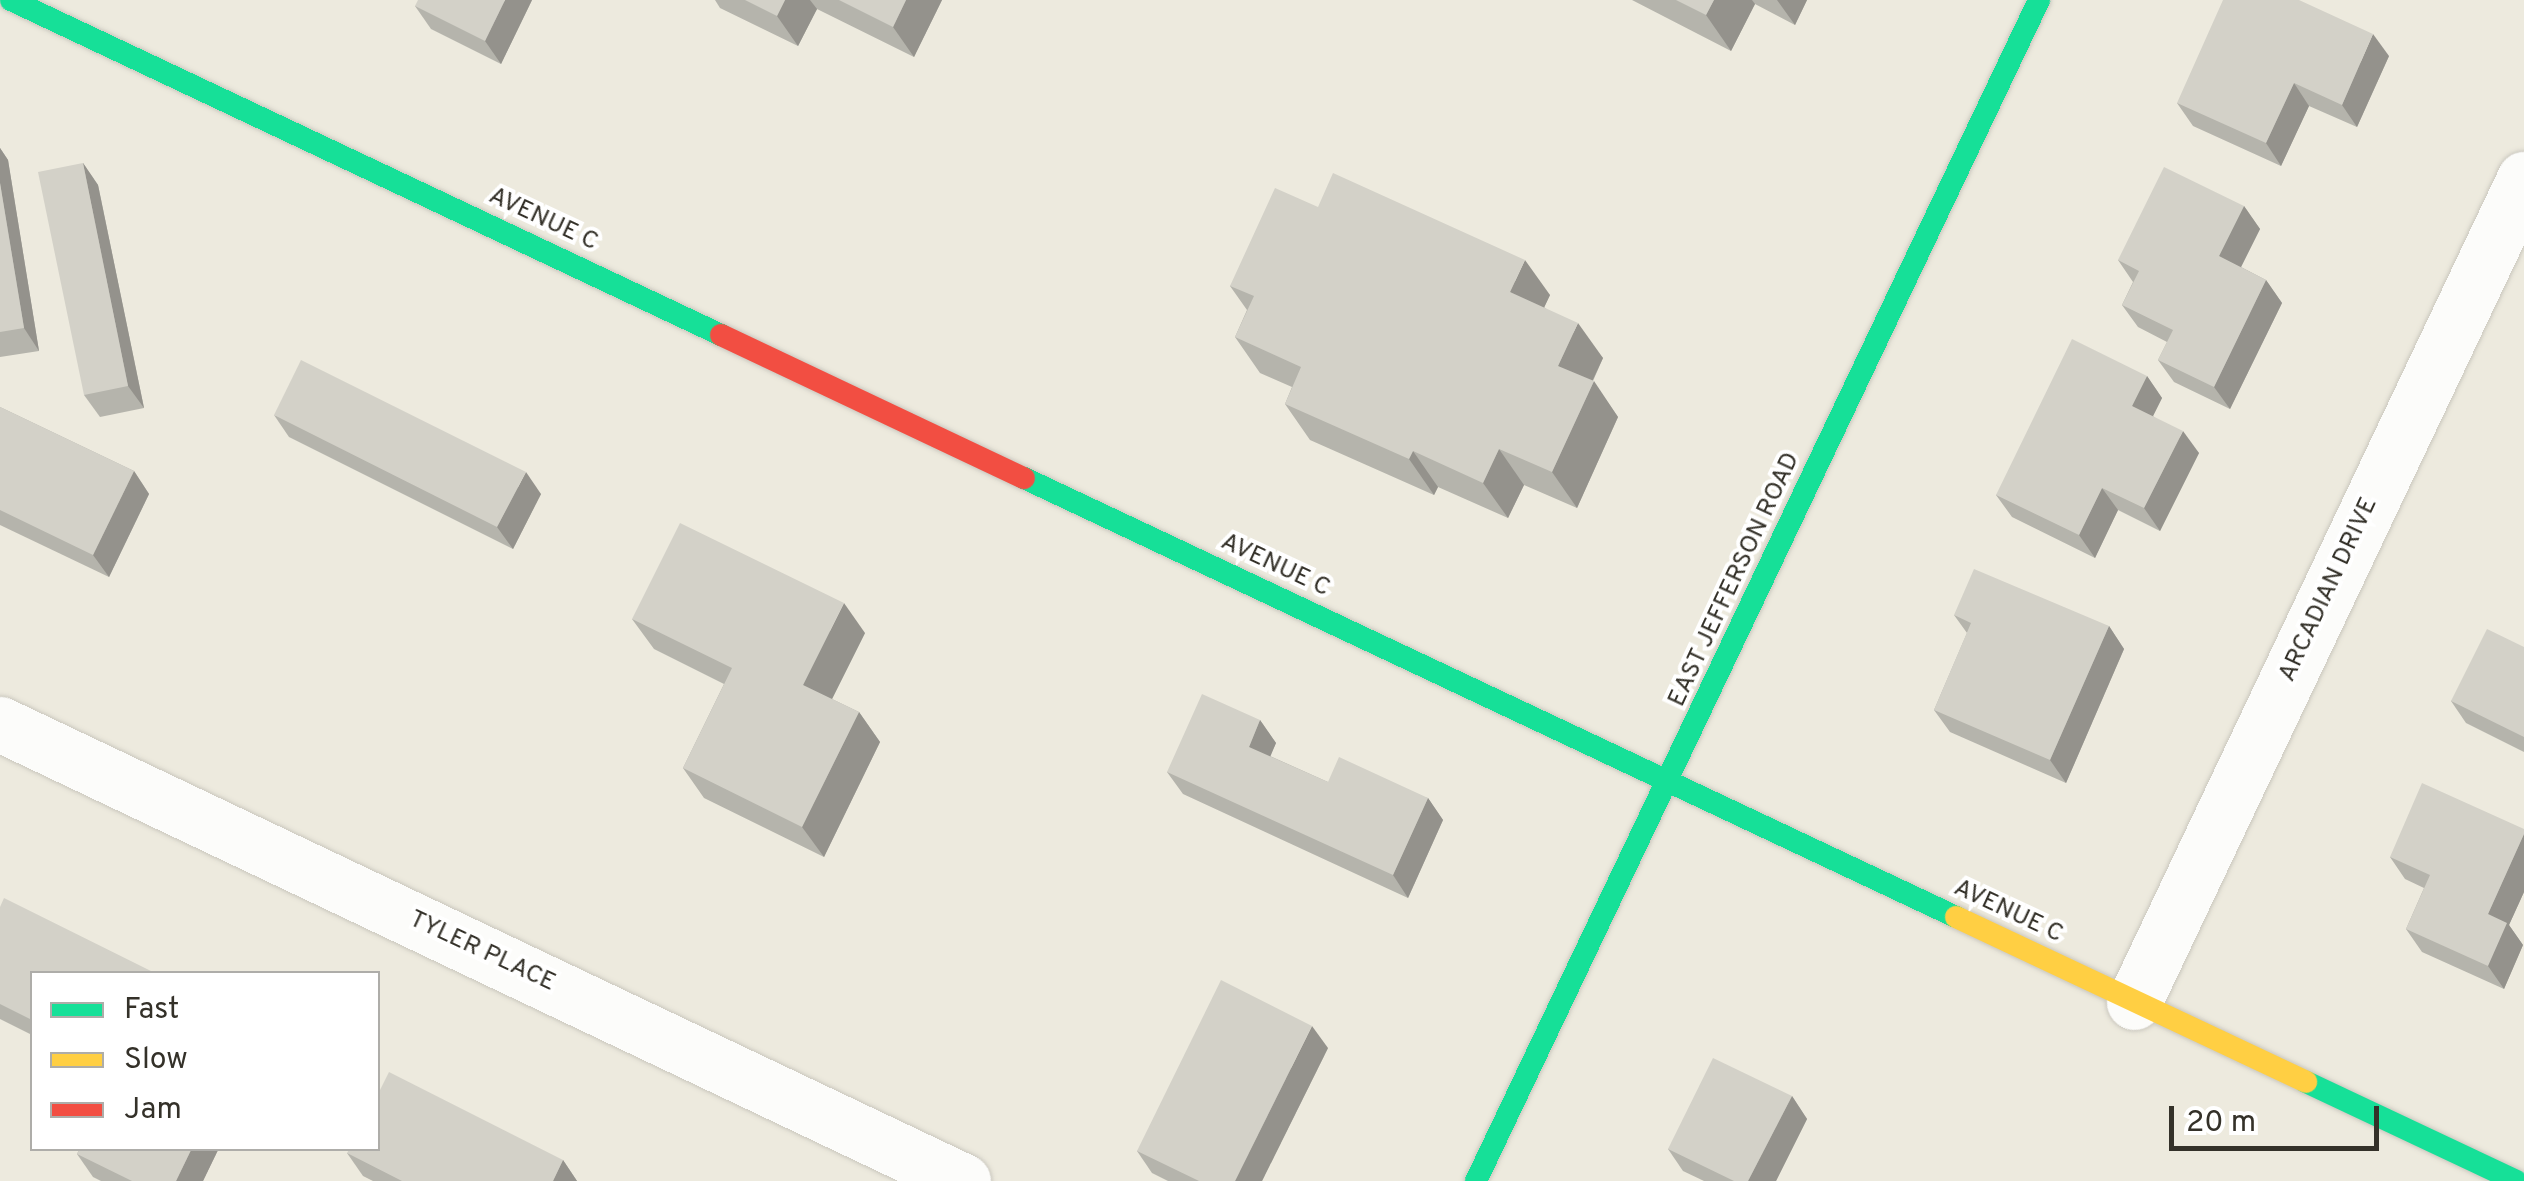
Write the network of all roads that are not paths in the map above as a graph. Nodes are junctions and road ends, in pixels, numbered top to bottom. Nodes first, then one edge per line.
1 (12, 0) edge
2 (2039, 0) edge
3 (2524, 179) edge
4 (0, 724) edge
5 (1669, 782) junction
6 (2134, 1002) junction
7 (963, 1181) edge
8 (1476, 1181) edge
9 (2516, 1181) edge

1 - 5 main road, AVENUE C
2 - 5 main road, EAST JEFFERSON ROAD
3 - 6 street, ARCADIAN DRIVE
4 - 7 street, TYLER PLACE
5 - 6 main road, AVENUE C
5 - 8 main road, EAST JEFFERSON ROAD
6 - 9 main road, AVENUE C

